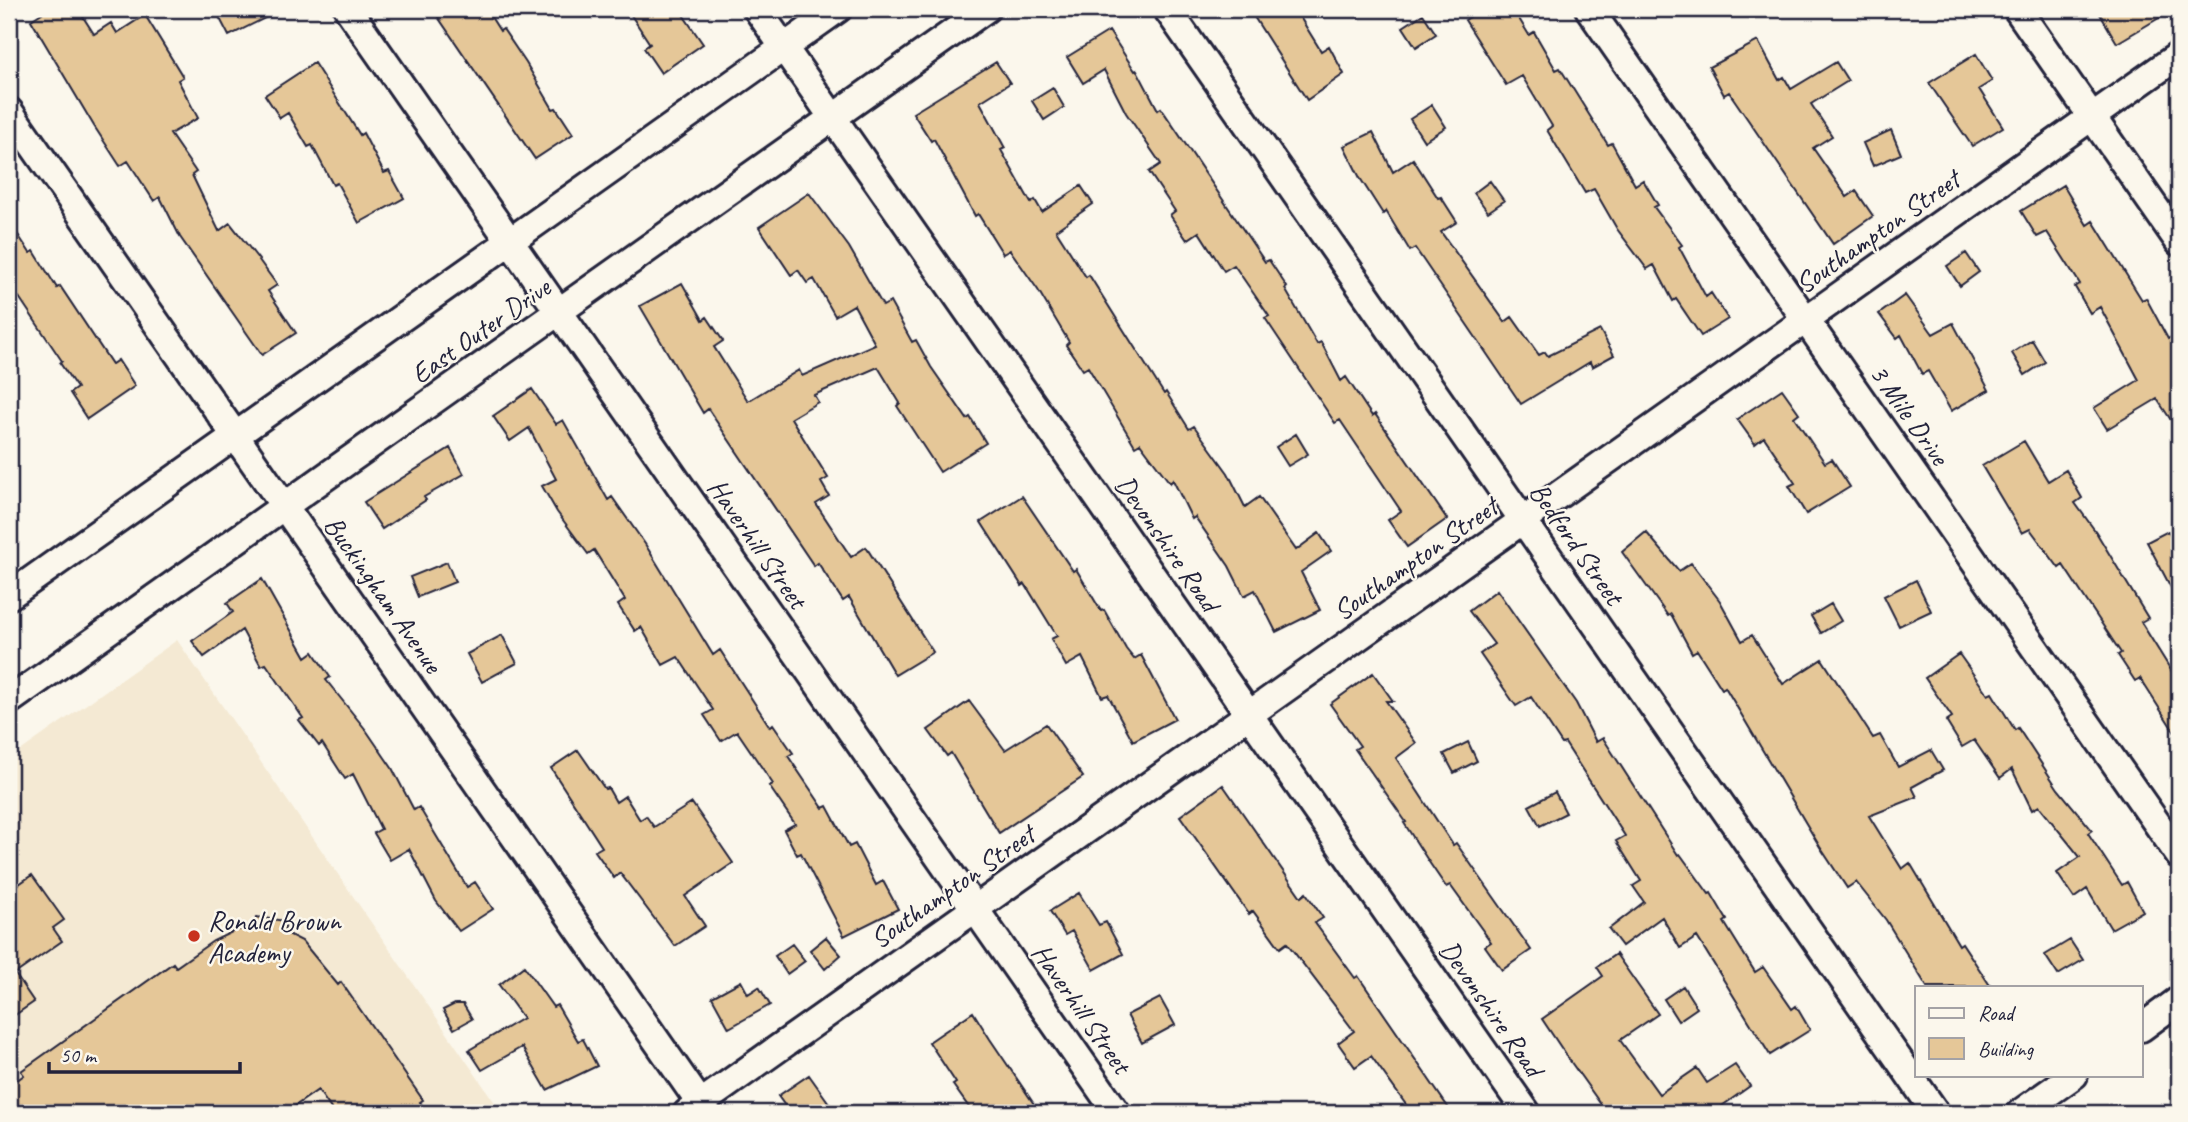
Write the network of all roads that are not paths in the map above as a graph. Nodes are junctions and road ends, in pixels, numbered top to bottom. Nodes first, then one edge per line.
1 (348, 9) edge
2 (757, 9) edge
3 (838, 9) edge
4 (986, 9) edge
5 (1167, 9) edge
6 (1589, 9) edge
7 (2017, 9) edge
8 (784, 47) junction
9 (2179, 55) edge
10 (9, 111) edge
11 (2092, 117) junction
12 (833, 118) junction
13 (510, 241) junction
14 (2179, 242) edge
15 (559, 312) junction
16 (1806, 320) junction
17 (236, 436) junction
18 (285, 506) junction
19 (1523, 520) junction
20 (9, 596) edge
21 (11, 693) edge
22 (1249, 714) junction
23 (2179, 855) edge
24 (974, 909) junction
25 (2179, 1000) edge
26 (2142, 1027) edge
27 (2073, 1076) edge
28 (698, 1110) edge
29 (1117, 1113) edge
30 (1527, 1113) edge
31 (1936, 1113) edge
32 (2020, 1113) edge

1 - 13 street, Haverhill Street
2 - 8 street, Devonshire Road
3 - 8 street, East Outer Drive
4 - 12 street, East Outer Drive
5 - 19 street, Bedford Street
6 - 16 street, 3 Mile Drive
7 - 11 street
8 - 12 street, Devonshire Road
8 - 13 street, East Outer Drive
9 - 11 street, Southampton Street
10 - 17 street, Buckingham Avenue
11 - 14 street
11 - 16 street, Southampton Street
12 - 15 street, East Outer Drive
12 - 22 street, Devonshire Road
13 - 15 street, Haverhill Street
13 - 17 street, East Outer Drive
15 - 18 street, East Outer Drive
15 - 24 street, Haverhill Street
16 - 19 street, Southampton Street
16 - 23 street, 3 Mile Drive
17 - 18 street, Buckingham Avenue
17 - 20 street, East Outer Drive
18 - 21 street, East Outer Drive
18 - 28 street, Buckingham Avenue
19 - 22 street, Southampton Street
19 - 31 street, Bedford Street
22 - 24 street, Southampton Street
22 - 30 street, Devonshire Road
24 - 28 street, Southampton Street
24 - 29 street, Haverhill Street
25 - 26 street
27 - 32 street

